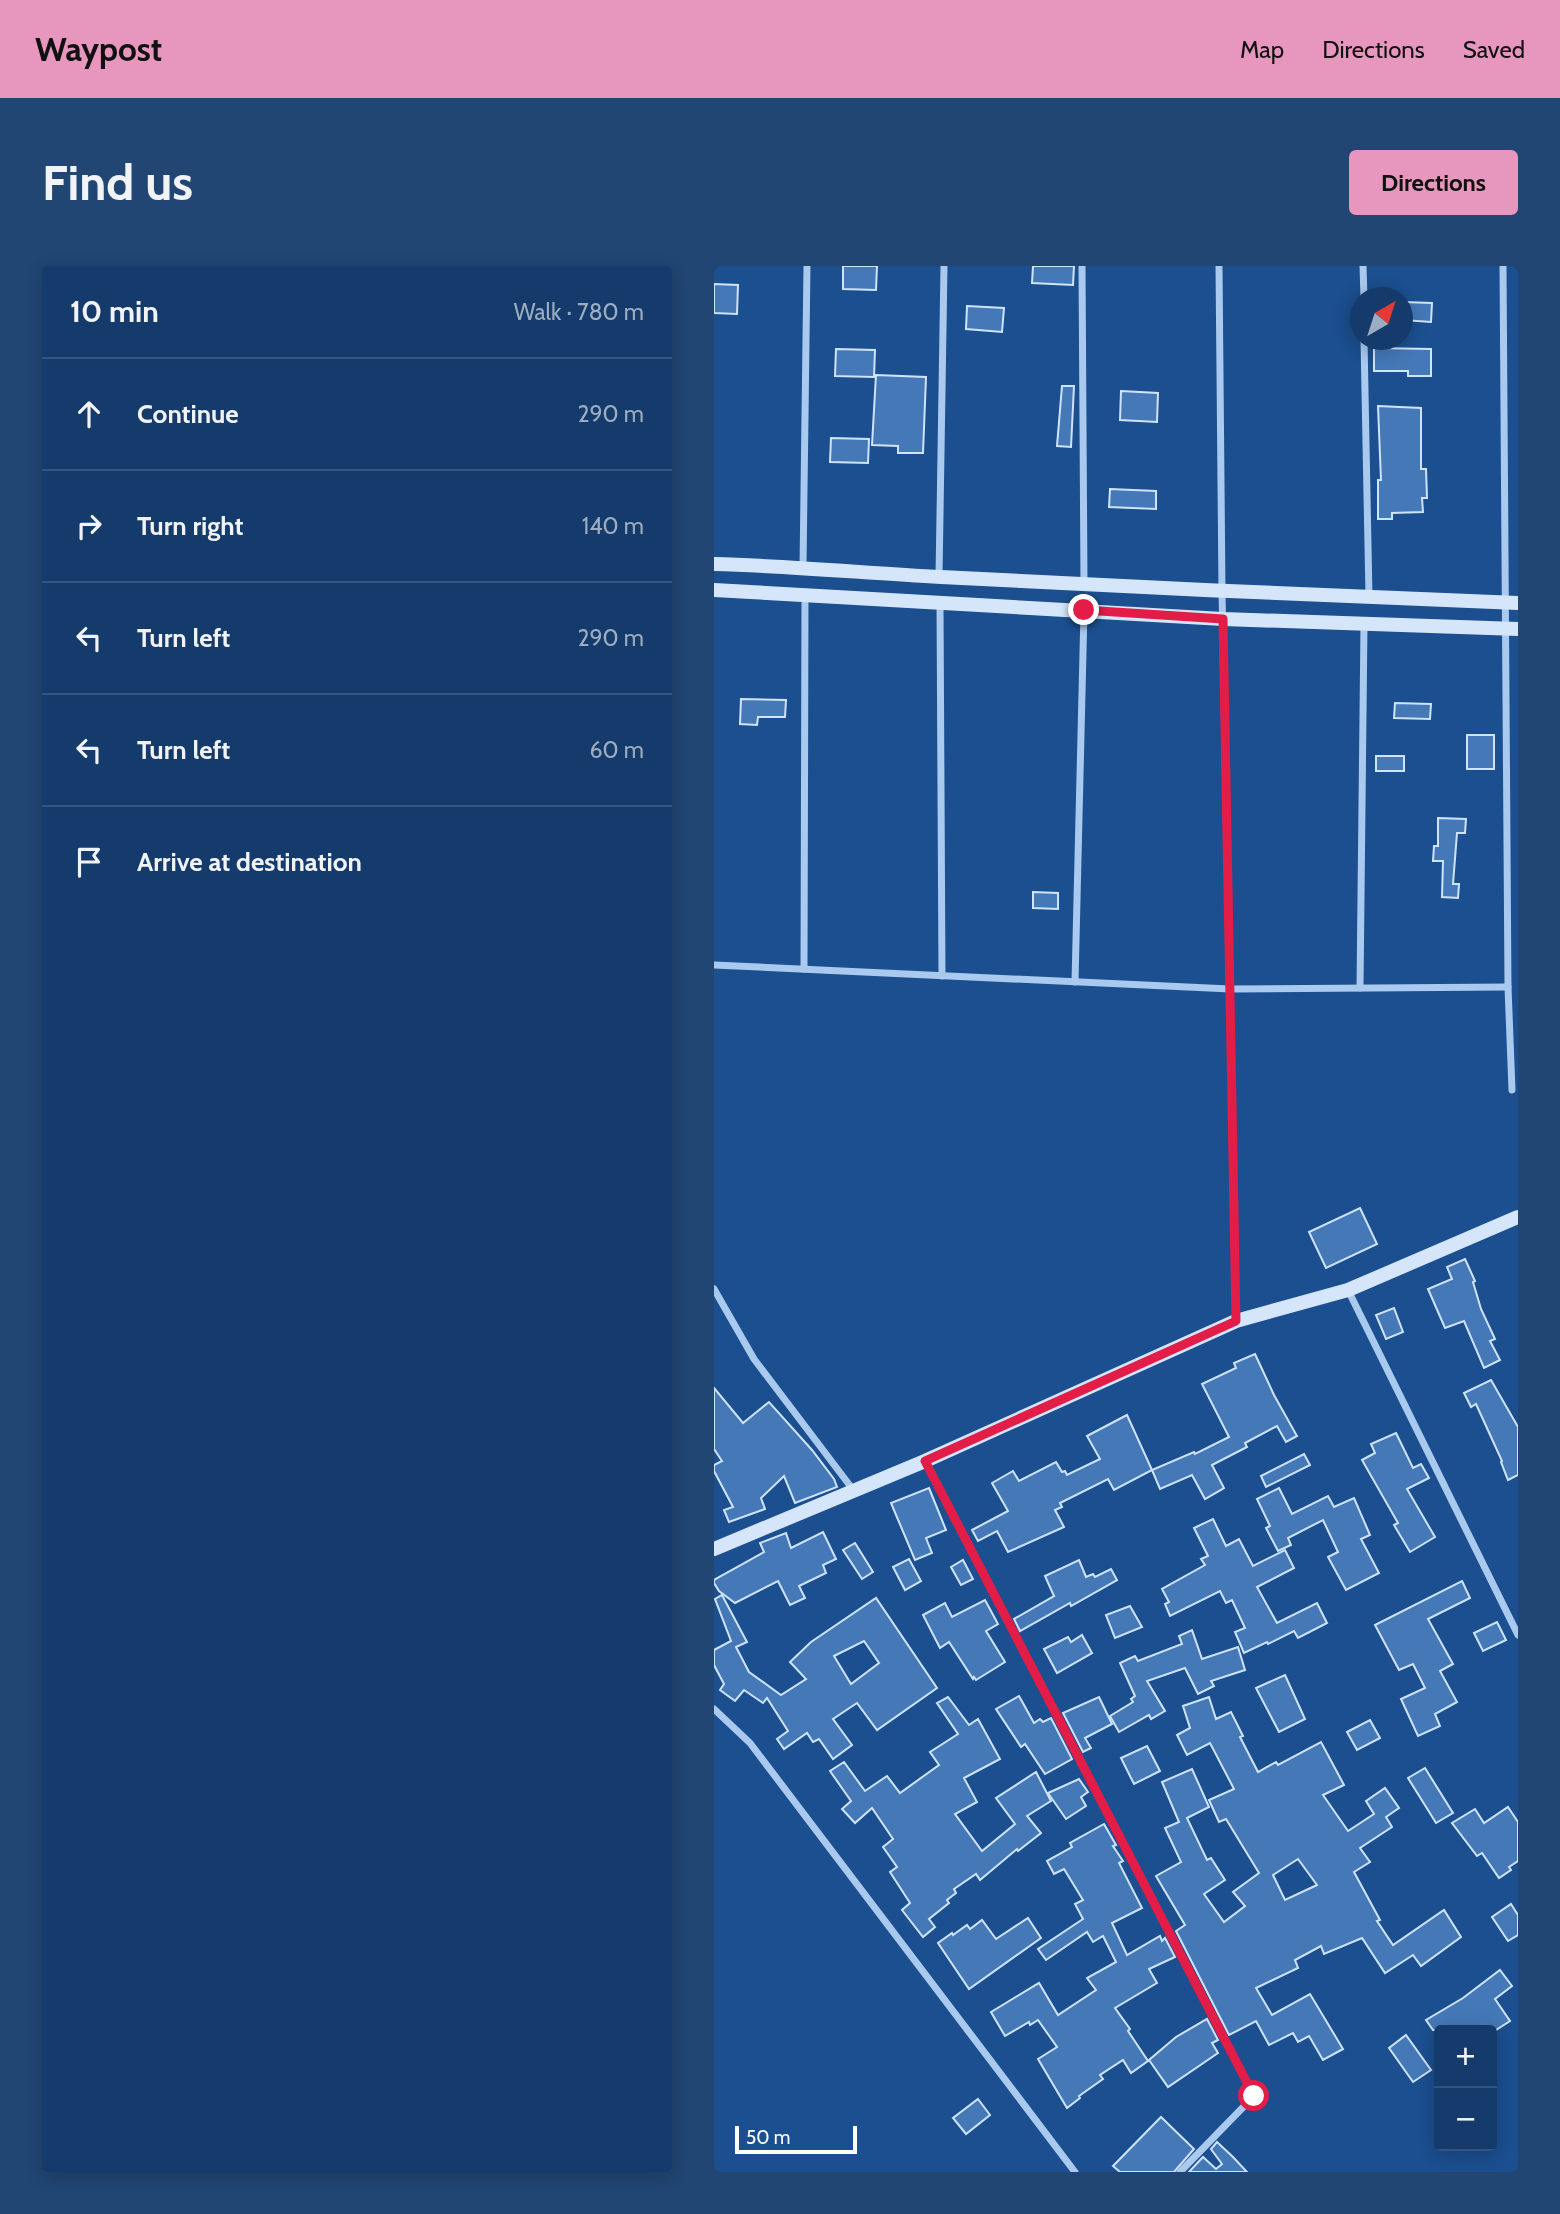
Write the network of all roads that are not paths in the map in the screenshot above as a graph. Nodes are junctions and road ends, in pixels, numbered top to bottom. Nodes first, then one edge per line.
1 (807, 266) edge
2 (944, 266) edge
3 (1082, 266) edge
4 (1219, 266) edge
5 (1363, 266) edge
6 (1503, 266) edge
7 (1364, 287) edge
8 (1364, 350) edge
9 (714, 564) edge
10 (803, 567) junction
11 (939, 577) junction
12 (1084, 583) junction
13 (714, 590) edge
14 (1222, 591) junction
15 (805, 595) junction
16 (1369, 597) junction
17 (940, 602) junction
18 (1512, 603) edge
19 (1084, 610) junction
20 (1223, 619) junction
21 (1364, 624) junction
22 (1512, 629) edge
23 (714, 965) edge
24 (804, 970) junction
25 (942, 976) junction
26 (1075, 982) junction
27 (1508, 987) junction
28 (1360, 988) junction
29 (1230, 989) junction
30 (1512, 1090) dead end
31 (1518, 1217) edge
32 (714, 1289) edge
33 (1348, 1290) junction
34 (1236, 1321) junction
35 (925, 1461) junction
36 (854, 1491) junction
37 (714, 1549) edge
38 (1518, 1635) edge
39 (714, 1709) edge
40 (1075, 2172) edge
41 (1180, 2172) edge

1 - 10 street
2 - 11 street
3 - 12 street
4 - 14 street
5 - 7 street
6 - 18 street
8 - 16 street
9 - 10 street
10 - 11 street
11 - 12 street
12 - 14 street
13 - 15 street
14 - 16 street
14 - 20 street
15 - 17 street
15 - 24 street
16 - 18 street
17 - 19 street
17 - 25 street
18 - 22 street
19 - 20 street
19 - 26 street
20 - 21 street
20 - 29 street
21 - 22 street
21 - 28 street
22 - 27 street
23 - 24 street
24 - 25 street
25 - 26 street
26 - 29 street
27 - 28 street
27 - 30 street
28 - 29 street
29 - 34 street
31 - 33 street
32 - 36 street
33 - 34 street
33 - 38 street
34 - 35 street
35 - 36 street
35 - 41 street
36 - 37 street
39 - 40 street

